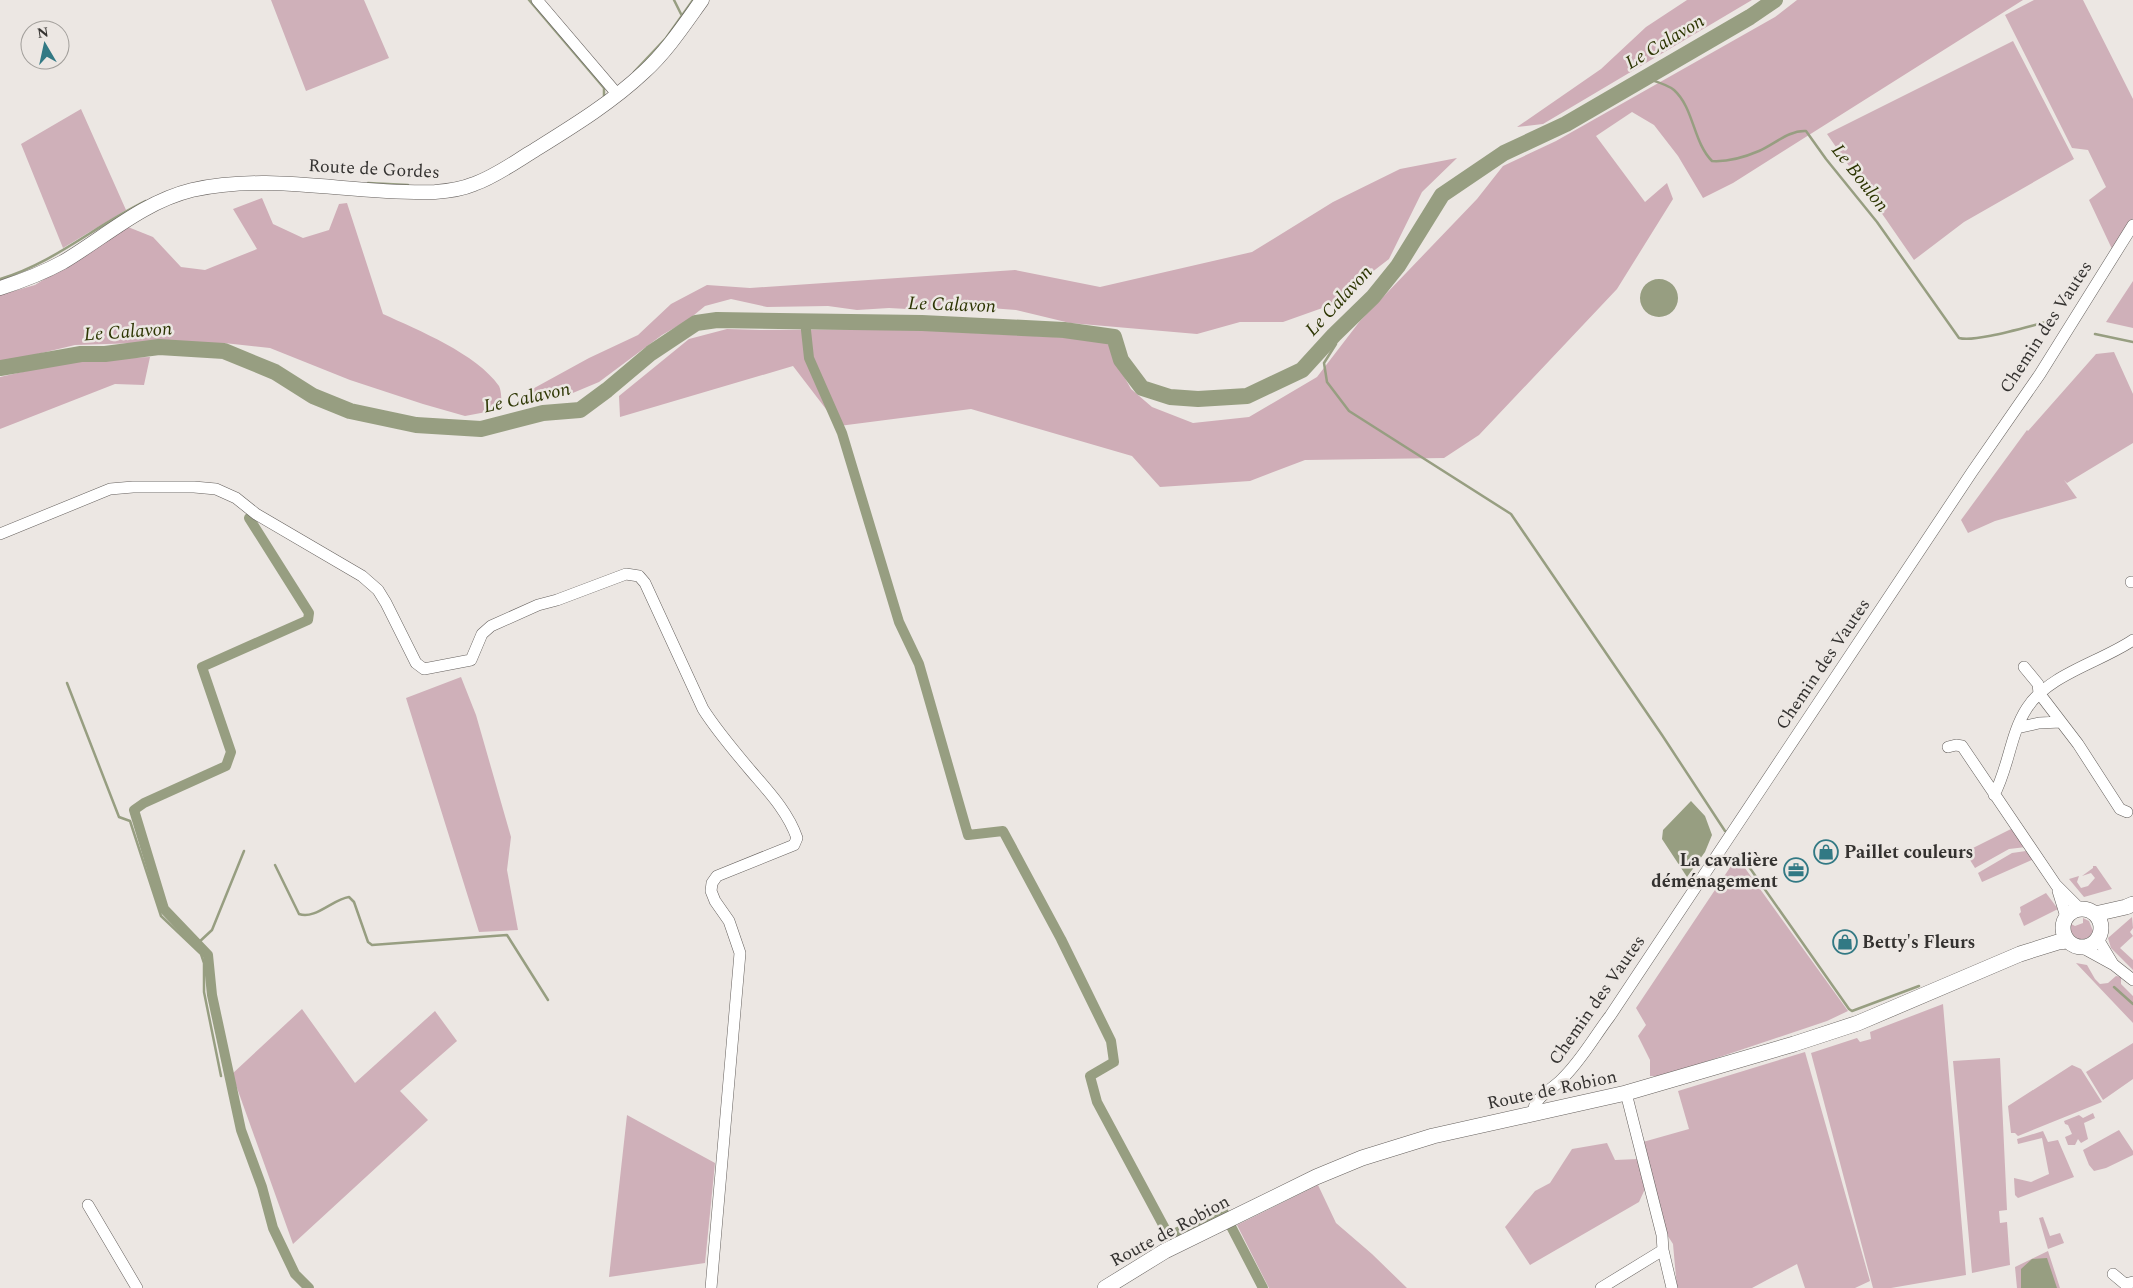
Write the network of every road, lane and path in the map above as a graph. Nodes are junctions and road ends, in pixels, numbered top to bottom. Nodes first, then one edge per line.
1 (537, 0) edge
2 (702, 0) edge
3 (618, 95) junction
4 (2133, 225) edge
5 (0, 288) edge
6 (0, 534) edge
7 (2133, 640) edge
8 (2024, 666) dead end
9 (2040, 693) junction
10 (2061, 722) junction
11 (2017, 728) junction
12 (1948, 747) dead end
13 (1994, 794) junction
14 (2127, 812) dead end
15 (2056, 885) junction
16 (2129, 906) edge
17 (2087, 911) junction
18 (2064, 920) junction
19 (2100, 934) junction
20 (2067, 941) junction
21 (2083, 948) junction
22 (2020, 954) junction
23 (2114, 965) junction
24 (2133, 980) edge
25 (1626, 1093) junction
26 (1533, 1114) junction
27 (88, 1205) dead end
28 (1663, 1250) junction
29 (2114, 1274) dead end
30 (2133, 1282) edge
31 (137, 1288) edge
32 (711, 1288) edge
33 (1105, 1288) edge
34 (1601, 1288) edge
35 (1672, 1288) edge

1 - 3 street
2 - 3 street, Route de Gordes
3 - 5 street, Route de Gordes
4 - 26 street, Chemin des Vautes
6 - 32 street
7 - 9 street
8 - 9 street
9 - 10 street
9 - 11 street
10 - 11 street
10 - 14 street
11 - 13 street
12 - 13 street
13 - 15 street
15 - 17 street
15 - 18 street
16 - 17 main road
16 - 19 main road
17 - 18 main road
17 - 19 main road
18 - 20 main road
18 - 22 main road, Route de Robion
19 - 21 main road
19 - 23 street
20 - 21 main road
20 - 22 main road, Route de Robion
21 - 23 street
22 - 25 main road, Route de Robion
23 - 24 street
25 - 26 main road, Route de Robion
25 - 28 street
26 - 33 main road, Route de Robion
27 - 31 street
28 - 34 street
28 - 35 street
29 - 30 street

